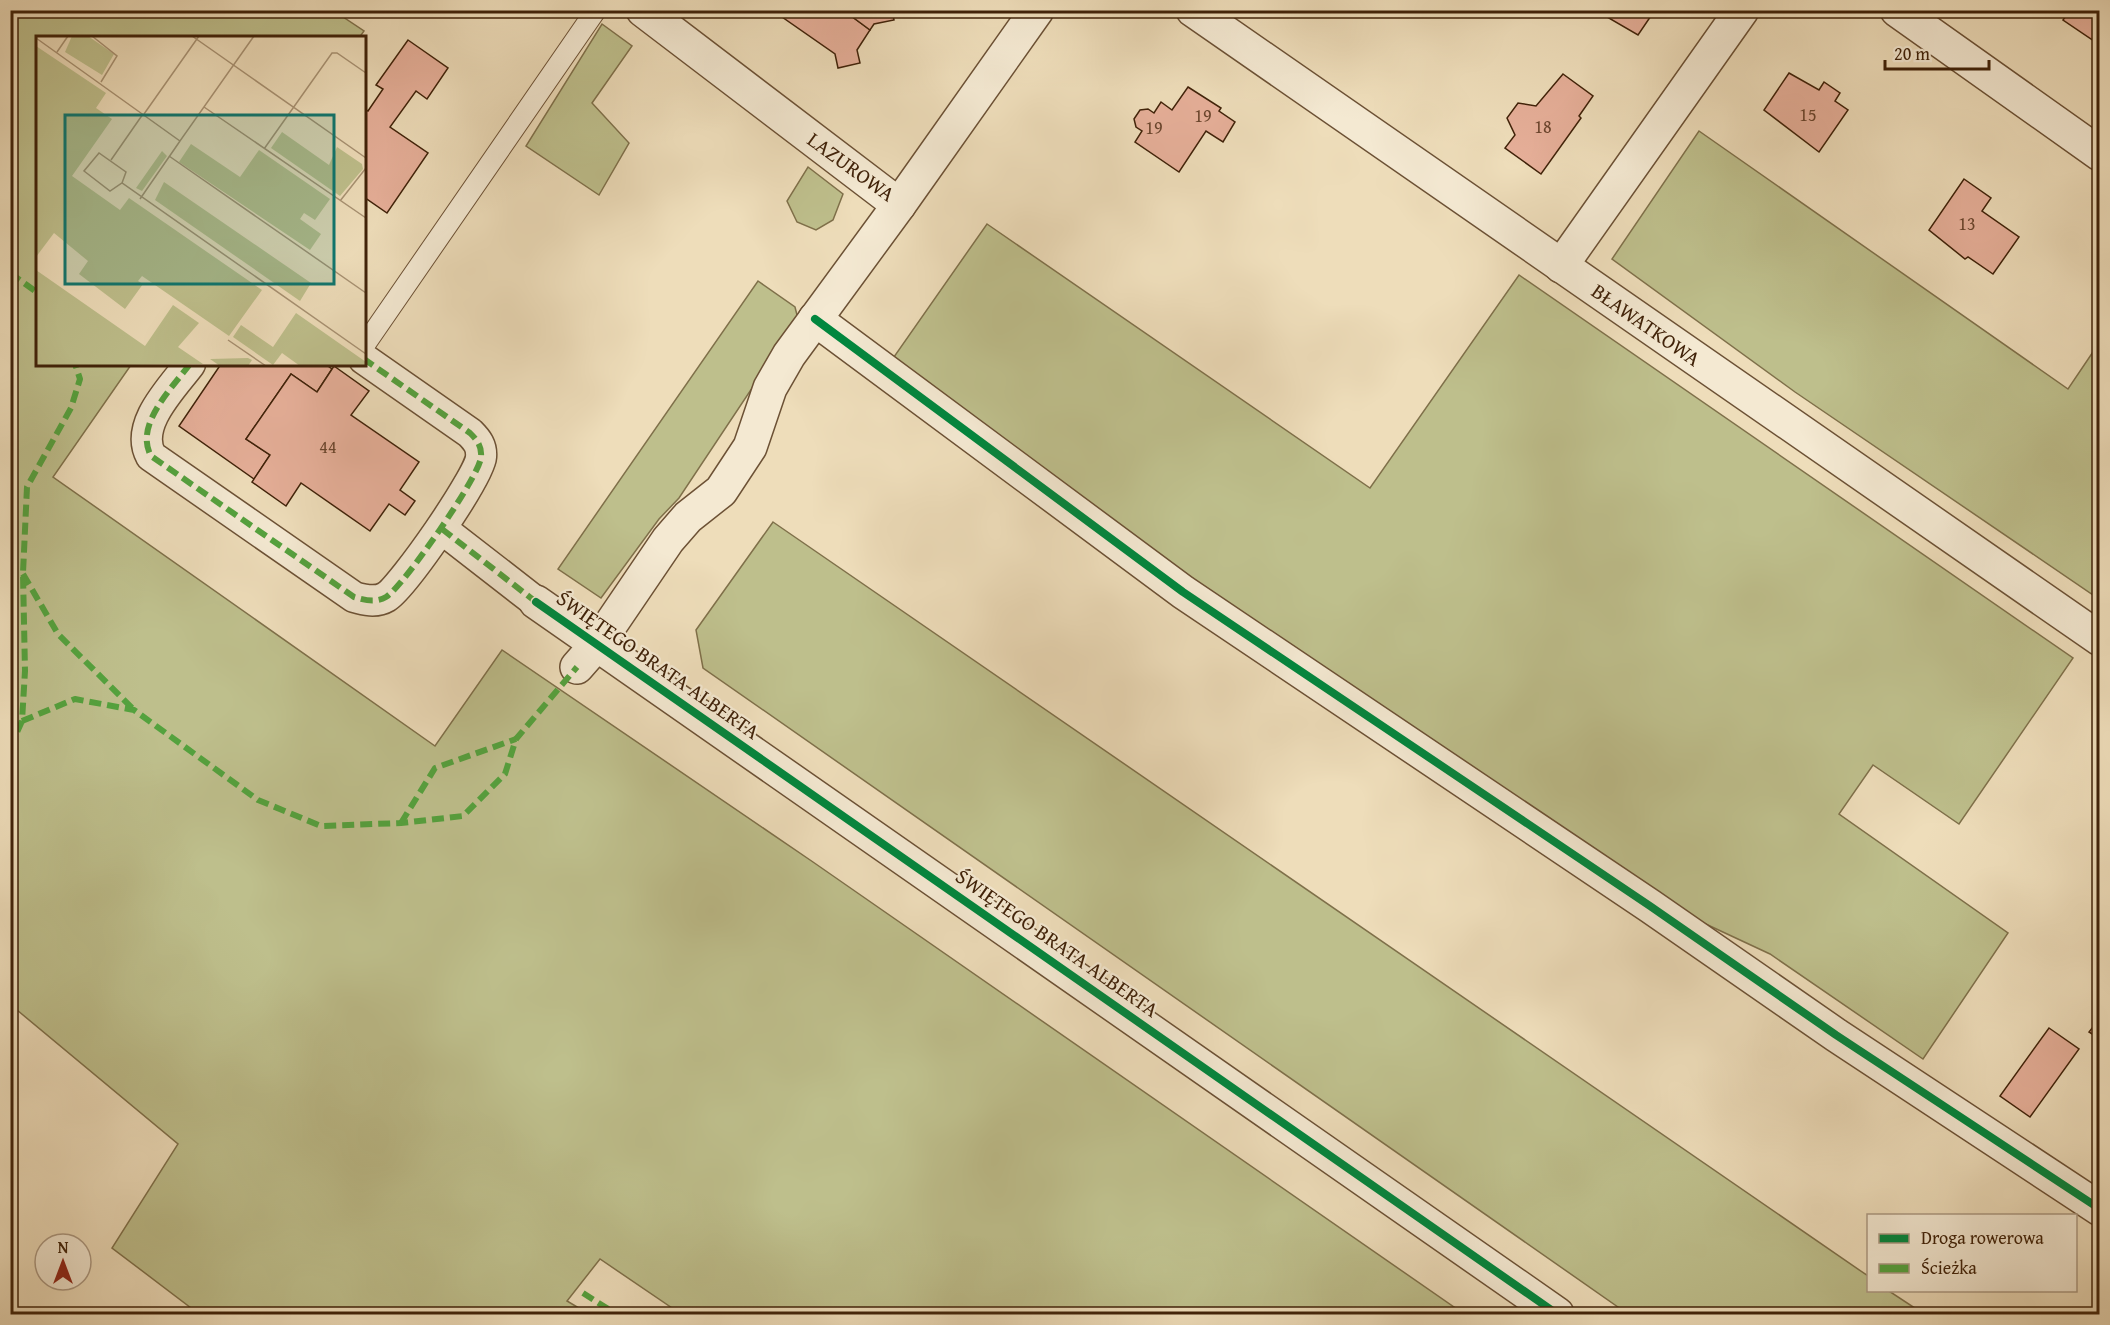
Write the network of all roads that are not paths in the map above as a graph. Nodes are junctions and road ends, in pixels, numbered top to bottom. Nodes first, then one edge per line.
1 (596, 10) edge
2 (643, 10) edge
3 (1037, 10) edge
4 (1193, 10) edge
5 (1742, 10) edge
6 (1897, 10) edge
7 (2100, 154) edge
8 (899, 205) junction
9 (1561, 266) junction
10 (815, 319) junction
11 (366, 343) edge
12 (366, 360) edge
13 (189, 366) edge
14 (442, 529) junction
15 (536, 602) joint
16 (2100, 639) edge
17 (588, 655) junction
18 (2100, 1209) edge
19 (1557, 1314) edge

1 - 11 lane
2 - 8 street, LAZUROWA
3 - 8 street, LAZUROWA
4 - 9 street, BŁAWATKOWA
5 - 9 street
6 - 7 street
8 - 10 street
9 - 16 street, BŁAWATKOWA
10 - 17 street
10 - 18 street
12 - 14 street
13 - 14 street
14 - 15 street
15 - 17 street, ŚWIĘTEGO BRATA ALBERTA
17 - 19 street, ŚWIĘTEGO BRATA ALBERTA

